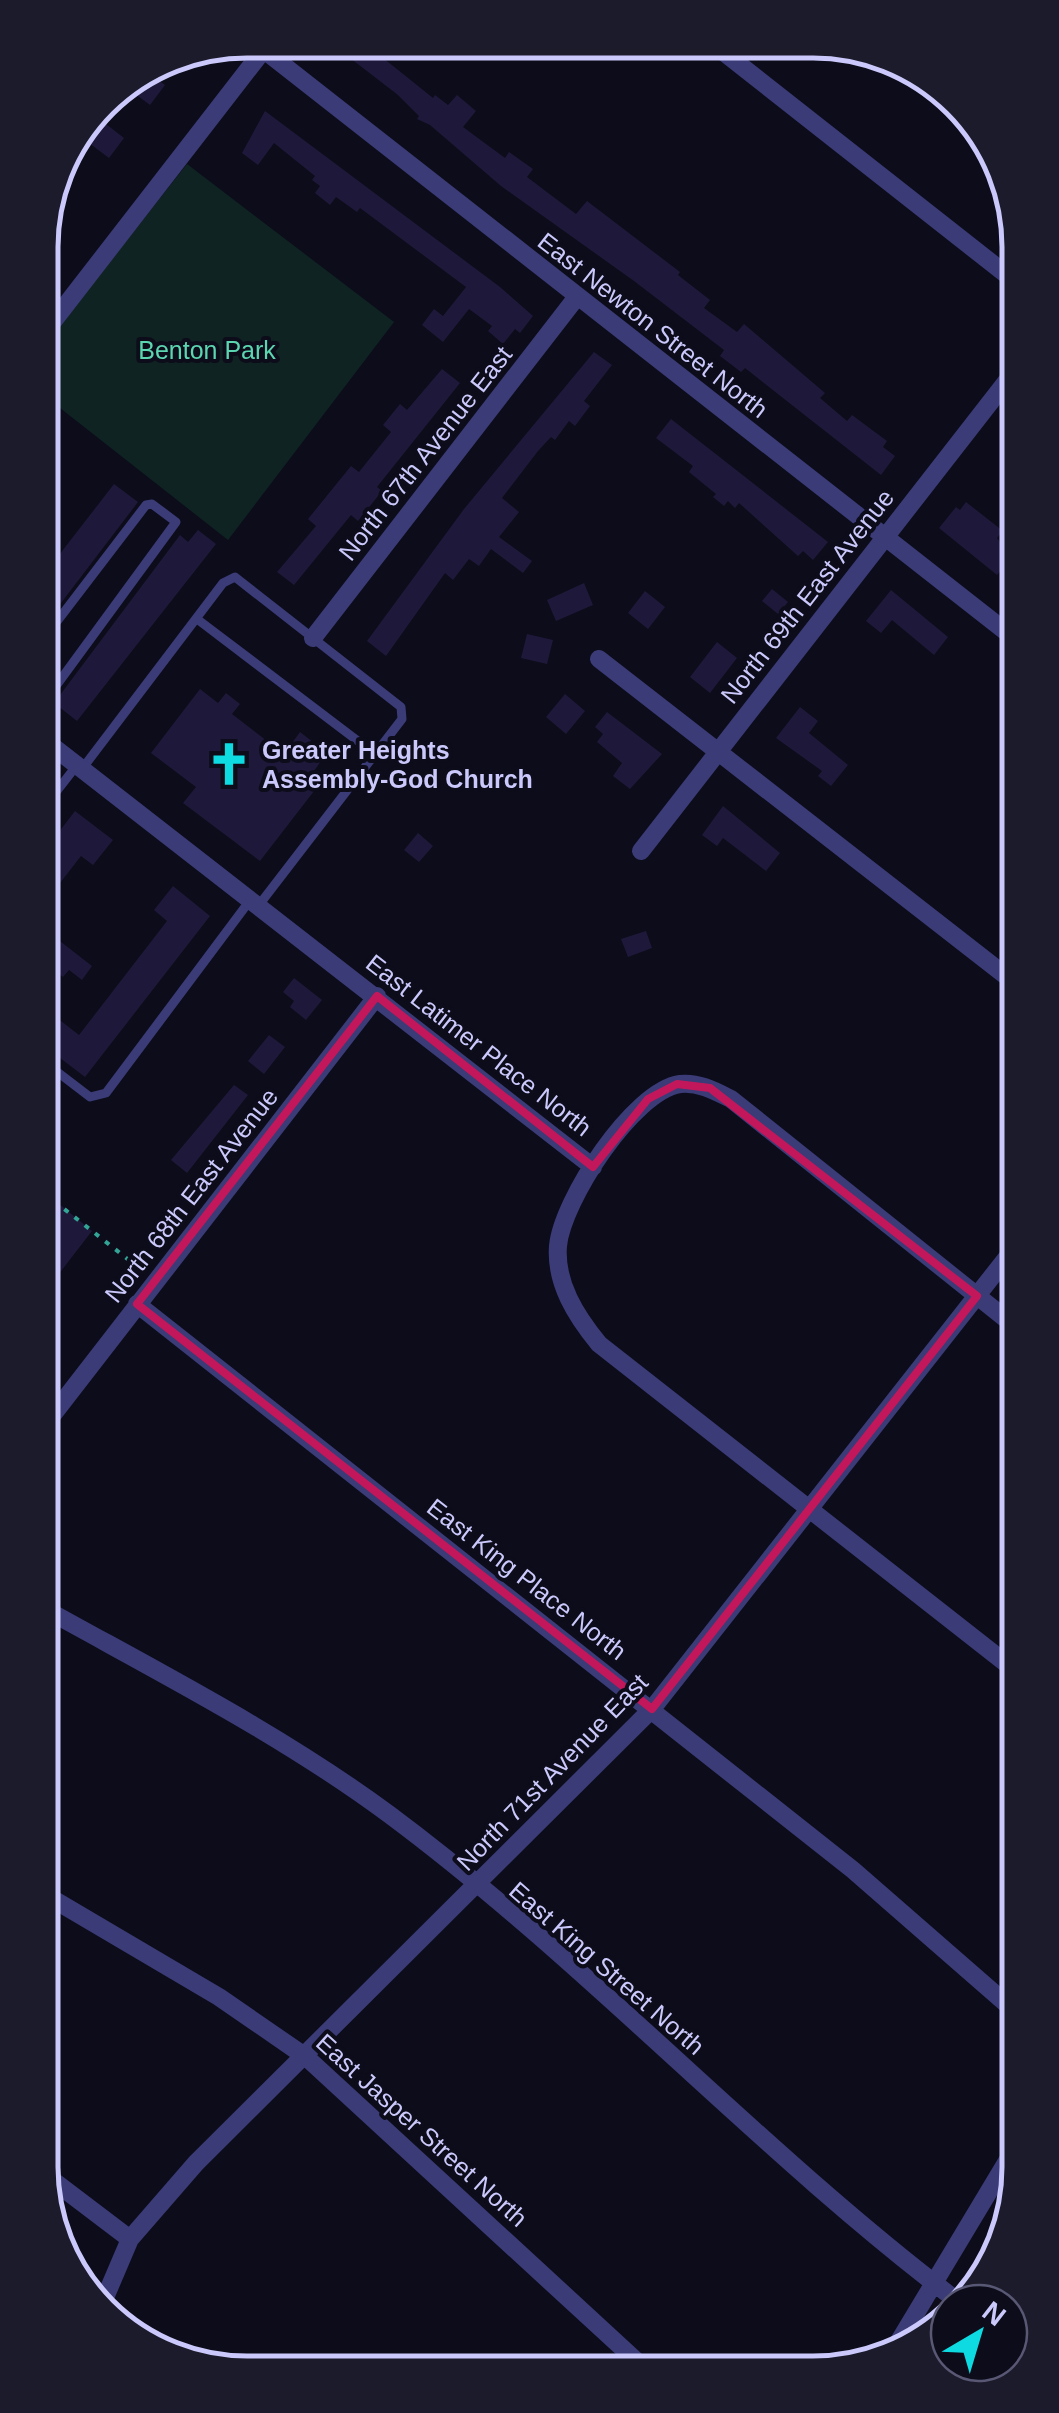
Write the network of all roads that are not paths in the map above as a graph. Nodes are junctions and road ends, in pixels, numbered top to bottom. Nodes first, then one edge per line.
1 (257, 58) edge
2 (283, 58) edge
3 (731, 58) edge
4 (1002, 271) edge
5 (576, 298) junction
6 (58, 315) edge
7 (1002, 387) edge
8 (885, 538) junction
9 (197, 619) junction
10 (58, 620) edge
11 (1002, 629) edge
12 (313, 638) junction
13 (598, 659) dead end
14 (58, 682) edge
15 (58, 750) edge
16 (718, 751) junction
17 (374, 754) junction
18 (80, 766) junction
19 (58, 791) edge
20 (642, 851) dead end
21 (255, 902) junction
22 (1002, 972) edge
23 (378, 996) junction
24 (58, 1072) edge
25 (593, 1166) junction
26 (1001, 1265) edge
27 (977, 1296) junction
28 (137, 1304) junction
29 (1001, 1315) edge
30 (58, 1408) edge
31 (809, 1510) junction
32 (58, 1616) edge
33 (1001, 1660) edge
34 (652, 1710) junction
35 (477, 1886) junction
36 (58, 1903) edge
37 (1001, 1999) edge
38 (306, 2057) junction
39 (1001, 2172) edge
40 (59, 2185) edge
41 (130, 2240) junction
42 (933, 2283) edge
43 (935, 2283) edge
44 (929, 2292) edge
45 (107, 2294) edge
46 (905, 2331) edge
47 (631, 2356) edge

1 - 6 street
2 - 5 street, East Newton Street North
3 - 4 street
5 - 8 street, East Newton Street North
5 - 12 street, North 67th Avenue East
7 - 8 street, North 69th East Avenue
8 - 11 street, East Newton Street North
8 - 16 street, North 69th East Avenue
9 - 12 lane
9 - 17 lane
9 - 18 lane
10 - 14 lane
12 - 17 lane
13 - 16 street
15 - 18 street, East Latimer Place North
16 - 20 street, North 69th East Avenue
16 - 22 street
17 - 21 lane
18 - 19 lane
18 - 21 street, East Latimer Place North
21 - 23 street, East Latimer Place North
21 - 24 lane
23 - 25 street, East Latimer Place North
23 - 28 street, North 68th East Avenue
25 - 27 street
25 - 31 street, East Latimer Place North
26 - 27 street, North 71st Avenue East
27 - 29 street
27 - 31 street, North 71st Avenue East
28 - 30 street, North 68th East Avenue
28 - 34 street, East King Place North
31 - 33 street, East Latimer Place North
31 - 34 street, North 71st Avenue East
32 - 35 street, East King Street North
34 - 35 street, North 71st Avenue East
34 - 37 street, East King Place North
35 - 38 street, North 71st Avenue East
35 - 42 street, East King Street North
36 - 38 street, East Jasper Street North
38 - 41 street, North 71st Avenue East
38 - 47 street, East Jasper Street North
39 - 43 street
40 - 41 street
41 - 45 street, North 71st Avenue East
44 - 46 street

